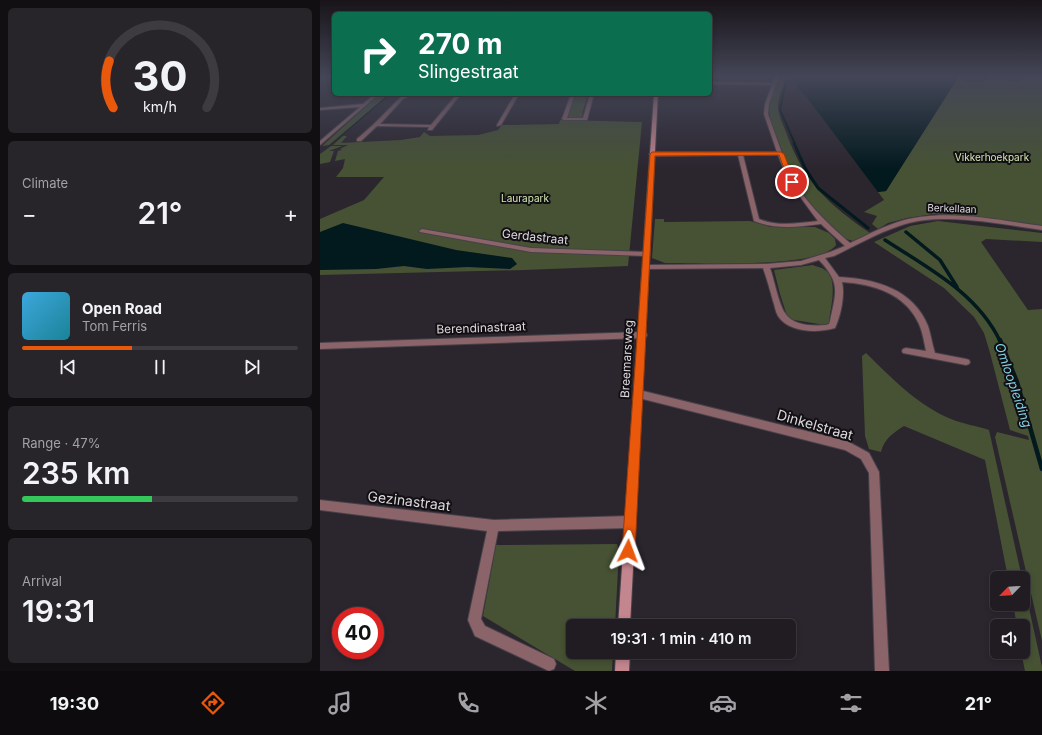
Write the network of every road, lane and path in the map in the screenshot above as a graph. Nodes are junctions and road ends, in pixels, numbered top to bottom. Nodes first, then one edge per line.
1 (339, 107) edge
2 (362, 107) edge
3 (393, 107) edge
4 (448, 107) edge
5 (509, 107) edge
6 (568, 107) edge
7 (588, 107) edge
8 (655, 107) edge
9 (767, 107) edge
10 (320, 109) edge
11 (376, 125) junction
12 (499, 125) dead end
13 (432, 126) junction
14 (429, 130) dead end
15 (359, 140) dead end
16 (320, 144) edge
17 (652, 154) junction
18 (740, 154) junction
19 (781, 154) junction
20 (822, 222) junction
21 (1042, 228) edge
22 (422, 231) dead end
23 (849, 246) junction
24 (647, 254) junction
25 (821, 258) junction
26 (766, 266) junction
27 (646, 267) junction
28 (839, 279) junction
29 (643, 335) junction
30 (320, 346) edge
31 (906, 352) dead end
32 (931, 356) junction
33 (966, 362) dead end
34 (639, 394) junction
35 (320, 505) edge
36 (630, 522) junction
37 (494, 526) junction
38 (624, 619) edge
39 (623, 659) edge
40 (549, 664) dead end
41 (622, 671) edge
42 (882, 671) edge

1 - 10 street
2 - 16 street
3 - 11 street
4 - 13 street
5 - 12 street
6 - 7 street
8 - 17 street, Breemarsweg
9 - 19 street
11 - 13 street
11 - 15 street
13 - 14 street
17 - 18 street
17 - 24 street, Breemarsweg
18 - 19 street
18 - 20 street
19 - 20 street
20 - 23 street
21 - 23 street, Berkellaan
22 - 24 street, Gerdastraat
23 - 25 street, Berkellaan
24 - 27 street, Breemarsweg
25 - 26 street, Berkellaan
25 - 28 street
26 - 27 street, Berkellaan
26 - 28 street
27 - 29 street, Breemarsweg
28 - 32 street
29 - 30 street, Berendinastraat
29 - 34 street, Breemarsweg
31 - 32 street
32 - 33 street
34 - 36 street, Breemarsweg
34 - 42 street, Dinkelstraat
35 - 37 street, Gezinastraat
36 - 37 street, Gezinastraat
36 - 38 street, Breemarsweg
37 - 40 street
39 - 41 street

